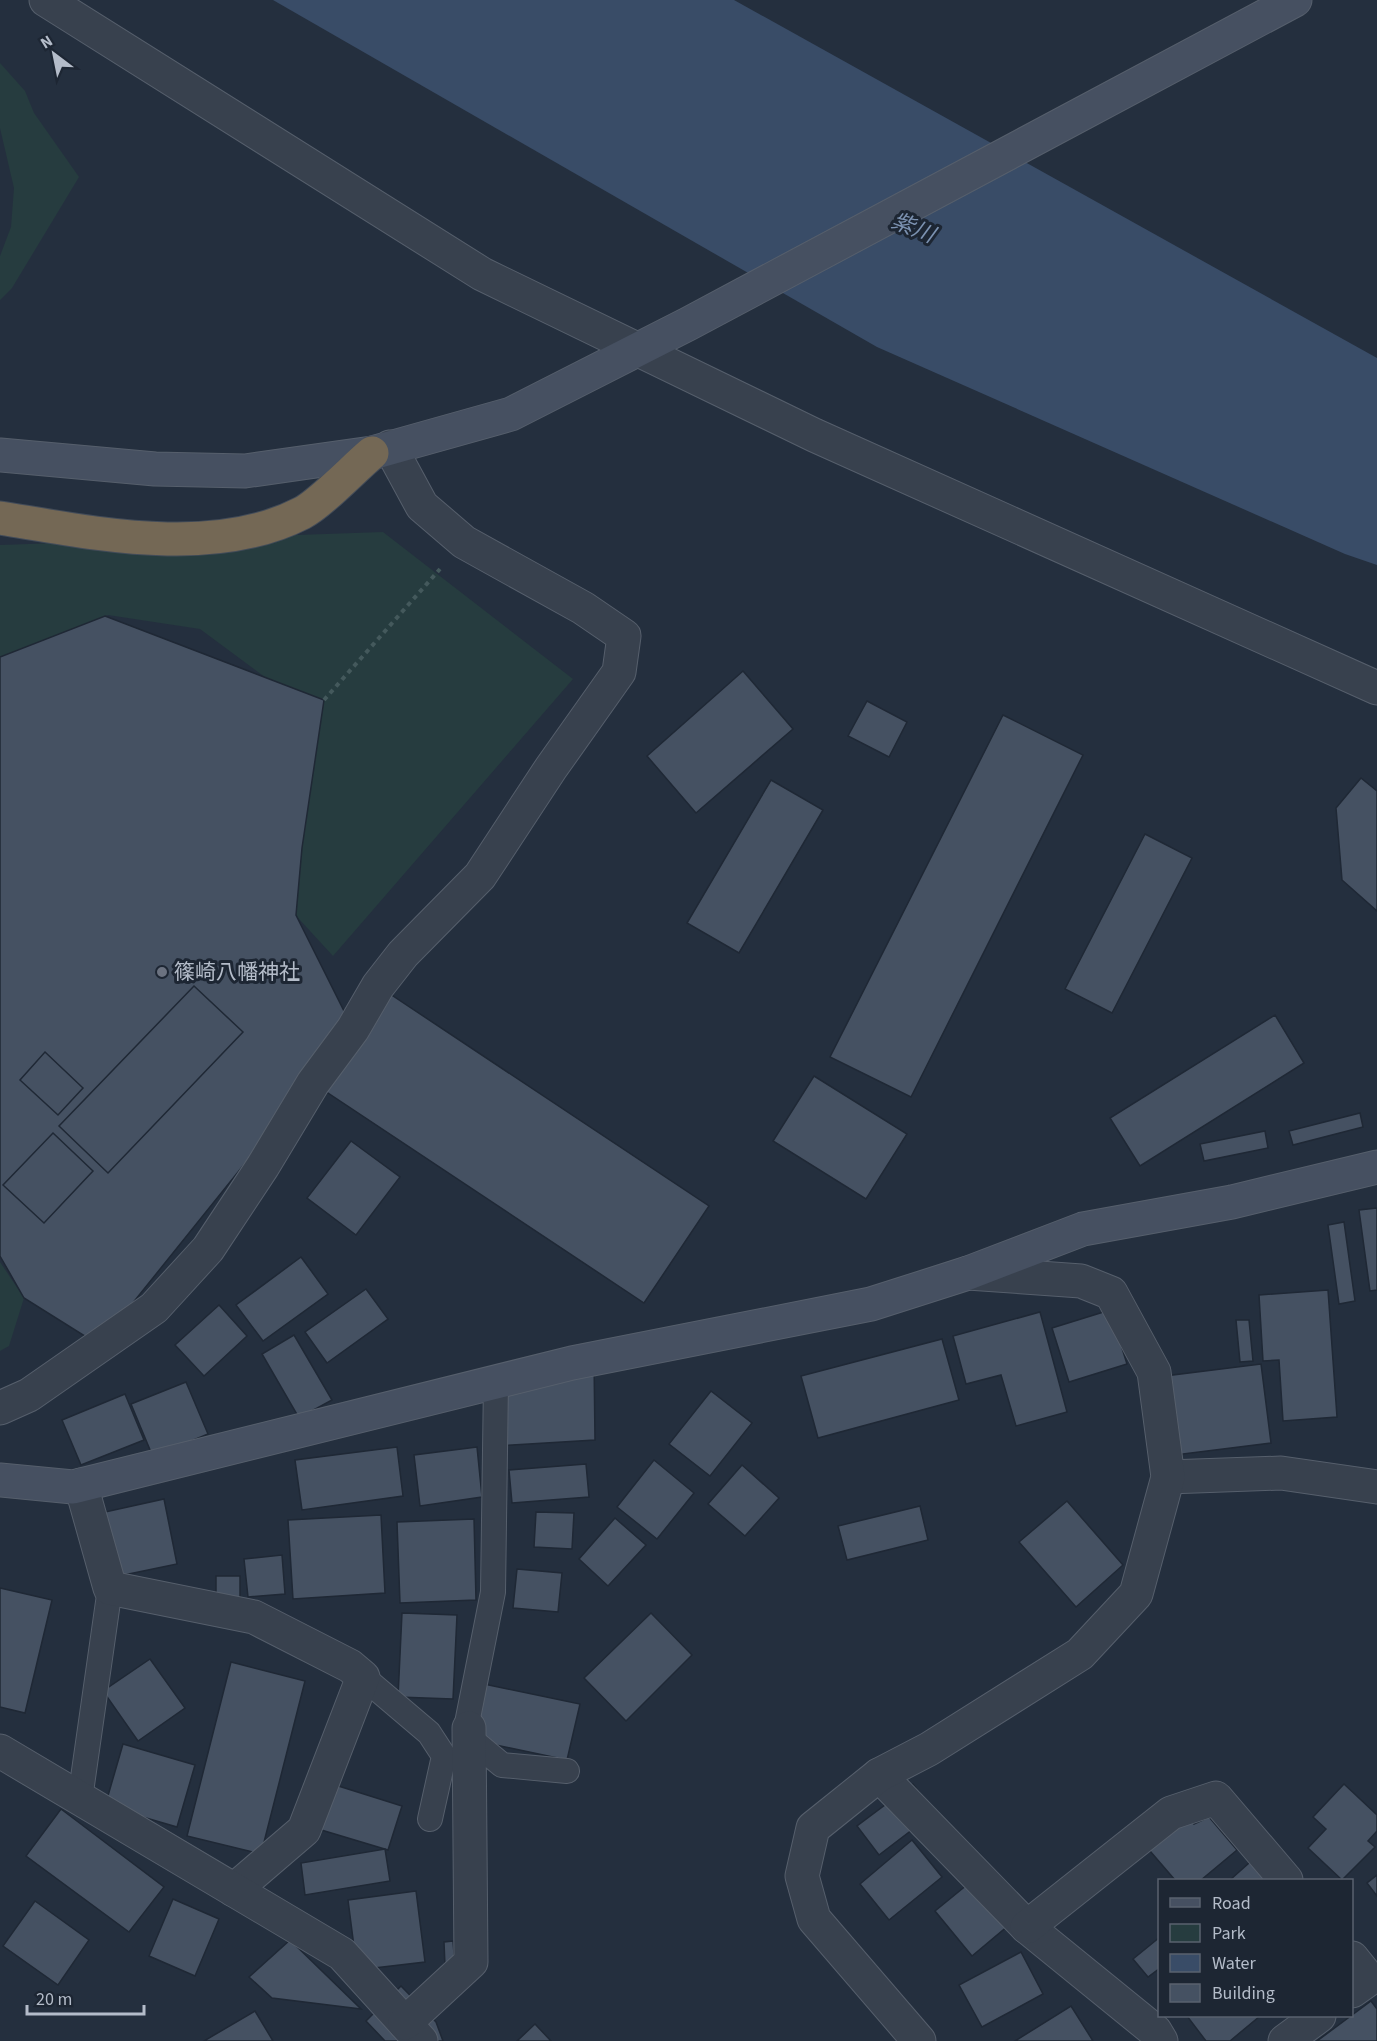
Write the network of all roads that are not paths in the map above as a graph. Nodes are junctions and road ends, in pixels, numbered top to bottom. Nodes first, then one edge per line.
1 (46, 0) edge
2 (1295, 0) edge
3 (639, 348) junction
4 (381, 450) junction
5 (0, 455) edge
6 (0, 518) edge
7 (1365, 683) edge
8 (1377, 1167) edge
9 (968, 1273) junction
10 (496, 1381) junction
11 (0, 1408) edge
12 (1167, 1477) junction
13 (0, 1480) edge
14 (81, 1485) junction
15 (1377, 1486) edge
16 (110, 1588) junction
17 (363, 1677) junction
18 (469, 1728) junction
19 (0, 1751) edge
20 (567, 1771) dead end
21 (879, 1775) junction
22 (80, 1799) junction
23 (430, 1819) dead end
24 (1284, 1879) edge
25 (234, 1890) junction
26 (1027, 1928) junction
27 (1353, 1959) edge
28 (1353, 1990) edge
29 (1318, 2017) edge
30 (413, 2032) edge
31 (919, 2041) edge
32 (1161, 2041) edge
33 (1285, 2041) edge

1 - 3 street
2 - 3 street
3 - 4 street
3 - 7 street
4 - 5 street
4 - 6 highway
4 - 11 street
8 - 9 street
9 - 10 street
9 - 12 street
10 - 14 street
10 - 18 lane
12 - 15 street
12 - 21 street
13 - 14 street
14 - 16 street
16 - 17 street
16 - 22 lane
17 - 23 lane
17 - 25 street
18 - 20 lane
18 - 30 street
19 - 22 street
21 - 26 street
21 - 31 street
22 - 25 street
24 - 26 street
25 - 30 street
26 - 32 street
27 - 28 street
29 - 33 street

